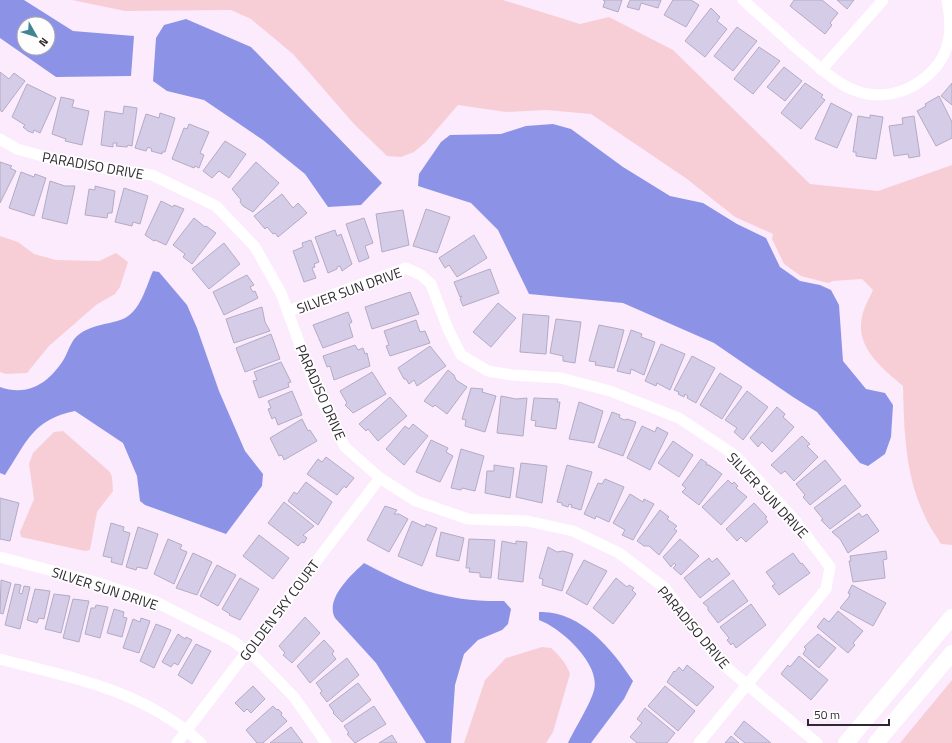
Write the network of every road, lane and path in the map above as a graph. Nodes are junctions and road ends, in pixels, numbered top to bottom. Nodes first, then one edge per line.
1 (743, 0) edge
2 (882, 0) edge
3 (947, 0) edge
4 (821, 70) junction
5 (0, 139) edge
6 (288, 311) junction
7 (380, 478) junction
8 (0, 557) edge
9 (952, 616) edge
10 (247, 651) junction
11 (952, 653) edge
12 (0, 659) edge
13 (747, 684) junction
14 (187, 731) junction
15 (177, 743) edge
16 (201, 743) edge
17 (326, 743) edge
18 (699, 743) edge
19 (817, 743) edge
20 (846, 743) edge
21 (876, 743) edge

1 - 4 street
2 - 4 street
3 - 4 street
5 - 6 street, PARADISO DRIVE
6 - 7 street, PARADISO DRIVE
6 - 13 street, SILVER SUN DRIVE
7 - 10 street, GOLDEN SKY COURT
7 - 13 street, PARADISO DRIVE
8 - 10 street, SILVER SUN DRIVE
9 - 20 main road
10 - 14 street, GOLDEN SKY COURT
10 - 17 street, SILVER SUN DRIVE
11 - 21 main road
12 - 14 street
13 - 18 street, SILVER SUN DRIVE
13 - 19 street, PARADISO DRIVE
14 - 15 street, GOLDEN SKY COURT
14 - 16 street

